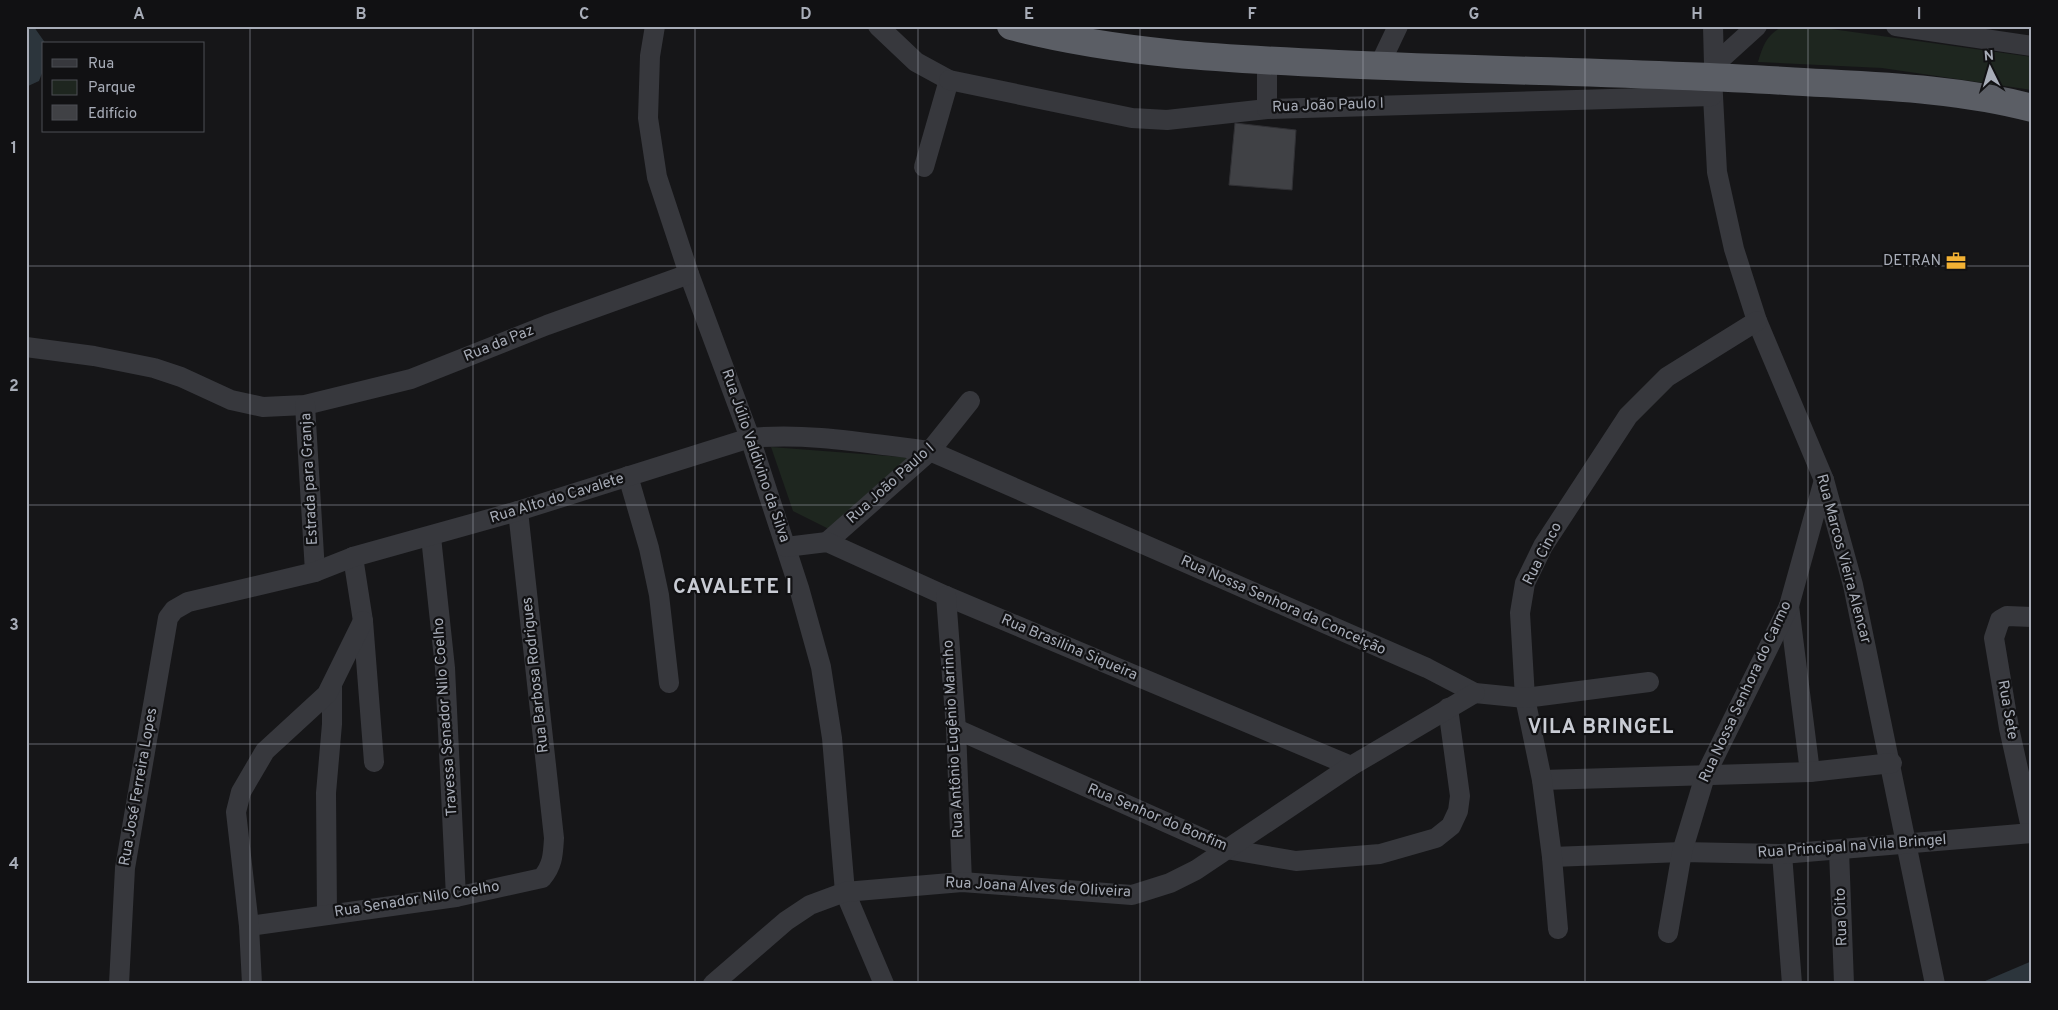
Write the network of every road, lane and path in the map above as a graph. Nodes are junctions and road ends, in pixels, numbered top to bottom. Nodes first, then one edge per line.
1 (656, 26) edge
2 (878, 26) edge
3 (1010, 26) edge
4 (1398, 26) edge
5 (1713, 26) edge
6 (1757, 26) edge
7 (1896, 26) edge
8 (2032, 46) edge
9 (1267, 61) junction
10 (1379, 66) junction
11 (949, 80) junction
12 (1713, 80) junction
13 (1267, 108) junction
14 (2032, 108) edge
15 (924, 167) dead end
16 (689, 274) junction
17 (1757, 321) junction
18 (26, 347) edge
19 (970, 401) dead end
20 (306, 405) junction
21 (750, 438) junction
22 (930, 452) junction
23 (628, 476) junction
24 (1824, 480) junction
25 (518, 511) junction
26 (431, 537) junction
27 (827, 542) junction
28 (786, 547) junction
29 (353, 557) junction
30 (315, 572) junction
31 (946, 596) junction
32 (188, 602) joint
33 (1789, 606) junction
34 (2032, 617) edge
35 (363, 621) junction
36 (1648, 682) dead end
37 (669, 683) dead end
38 (332, 686) junction
39 (1476, 693) junction
40 (1525, 698) junction
41 (1448, 708) junction
42 (956, 729) junction
43 (374, 762) dead end
44 (1892, 763) junction
45 (1351, 766) junction
46 (1810, 772) junction
47 (1705, 776) junction
48 (1542, 780) junction
49 (2032, 833) edge
50 (554, 838) joint
51 (1907, 844) junction
52 (1226, 849) junction
53 (1839, 850) junction
54 (1682, 852) junction
55 (1782, 854) junction
56 (1552, 857) junction
57 (962, 882) junction
58 (845, 892) junction
59 (456, 897) junction
60 (327, 915) junction
61 (250, 926) junction
62 (1558, 929) dead end
63 (1668, 933) dead end
64 (119, 984) edge
65 (252, 984) edge
66 (713, 984) edge
67 (884, 984) edge
68 (1792, 984) edge
69 (1844, 984) edge
70 (1936, 984) edge

1 - 16 street, Rua Júlio Valdivino da Silva
2 - 11 street, Rua João Paulo I
3 - 9 highway
4 - 10 street
5 - 12 street, Rua Marcos Vieira Alencar
6 - 12 street
7 - 8 street
9 - 10 highway
9 - 13 street
10 - 12 highway
11 - 13 street, Rua João Paulo I
11 - 15 street
12 - 13 street, Rua João Paulo I
12 - 14 highway
12 - 17 street, Rua Marcos Vieira Alencar
16 - 20 street, Rua da Paz
16 - 21 street, Rua Júlio Valdivino da Silva
17 - 24 street, Rua Marcos Vieira Alencar
17 - 40 street, Rua Cinco
18 - 20 street, Estrada para Granja
19 - 22 street, Rua João Paulo I
20 - 30 street, Estrada para Granja
21 - 22 street, Rua Alto do Cavalete
21 - 23 street, Rua Alto do Cavalete
21 - 28 street, Rua Júlio Valdivino da Silva
22 - 27 street, Rua João Paulo I
22 - 39 street, Rua Nossa Senhora da Conceição
23 - 25 street, Rua Alto do Cavalete
23 - 37 street
24 - 33 street, Rua Nossa Senhora do Carmo
24 - 44 street, Rua Marcos Vieira Alencar
25 - 26 street, Rua Alto do Cavalete
25 - 50 street, Rua Barbosa Rodrigues
26 - 29 street, Rua Alto do Cavalete
26 - 59 street, Travessa Senador Nilo Coelho
27 - 28 street
27 - 31 street, Rua Brasilina Siqueira
28 - 58 street, Rua Júlio Valdivino da Silva
29 - 30 street, Rua Alto do Cavalete
29 - 35 street
30 - 32 street, Rua Alto do Cavalete
31 - 42 street, Rua Antônio Eugênio Marinho
31 - 45 street, Rua Brasilina Siqueira
32 - 64 street, Rua José Ferreira Lopes
33 - 46 street
33 - 47 street, Rua Nossa Senhora do Carmo
34 - 49 street, Rua Sete
35 - 38 street
35 - 43 street
36 - 40 street, Rua Nossa Senhora da Conceição
38 - 60 street
38 - 61 street
39 - 40 street, Rua Nossa Senhora da Conceição
39 - 41 street, Rua Joana Alves de Oliveira
40 - 48 street, Rua Cinco
41 - 45 street, Rua Joana Alves de Oliveira
41 - 52 street, Rua Senhor do Bonfim
42 - 52 street, Rua Senhor do Bonfim
42 - 57 street, Rua Antônio Eugênio Marinho
44 - 46 street
44 - 51 street, Rua Marcos Vieira Alencar
45 - 52 street, Rua Joana Alves de Oliveira
46 - 47 street
47 - 48 street
47 - 54 street, Rua Nossa Senhora do Carmo
48 - 56 street, Rua Cinco
49 - 51 street, Rua Principal na Vila Bringel
50 - 59 street, Rua Senador Nilo Coelho
51 - 53 street, Rua Principal na Vila Bringel
51 - 70 street, Rua Marcos Vieira Alencar
52 - 57 street, Rua Joana Alves de Oliveira
53 - 55 street, Rua Principal na Vila Bringel
53 - 69 street, Rua Oito
54 - 55 street, Rua Principal na Vila Bringel
54 - 56 street, Rua Principal na Vila Bringel
54 - 63 street, Rua Nossa Senhora do Carmo
55 - 68 street
56 - 62 street, Rua Cinco
57 - 58 street, Rua Joana Alves de Oliveira
58 - 66 street, Rua Joana Alves de Oliveira
58 - 67 street, Rua Júlio Valdivino da Silva
59 - 60 street, Rua Senador Nilo Coelho
60 - 61 street, Rua Senador Nilo Coelho
61 - 65 street

